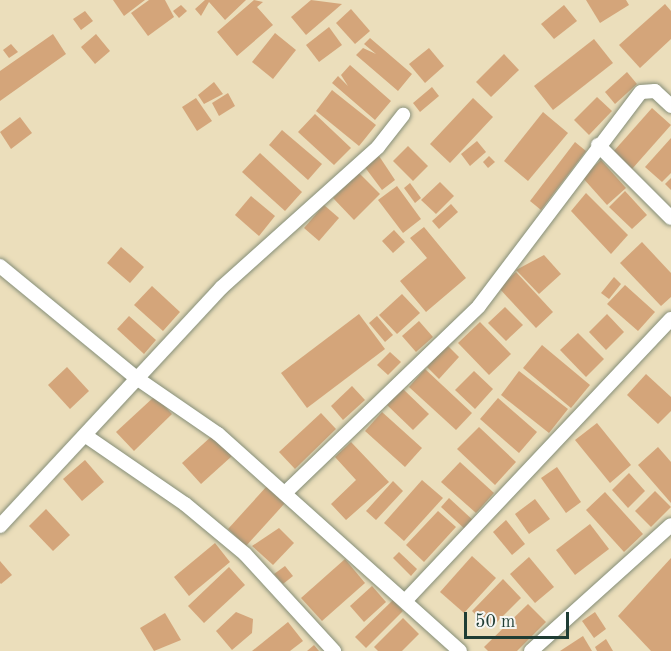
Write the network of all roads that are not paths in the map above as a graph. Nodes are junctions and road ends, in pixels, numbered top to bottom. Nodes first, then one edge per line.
1 (671, 106) edge
2 (403, 116) dead end
3 (598, 145) junction
4 (671, 218) edge
5 (0, 266) edge
6 (671, 320) edge
7 (135, 377) junction
8 (86, 436) junction
9 (285, 493) junction
10 (671, 525) edge
11 (0, 526) edge
12 (406, 600) junction
13 (334, 651) edge
14 (460, 651) edge
15 (531, 651) edge

1 - 3 street
2 - 7 street
3 - 4 street
3 - 9 street
5 - 7 street
6 - 12 street
7 - 8 street
7 - 9 street
8 - 11 street
8 - 13 street
9 - 12 street
10 - 15 street
12 - 14 street

